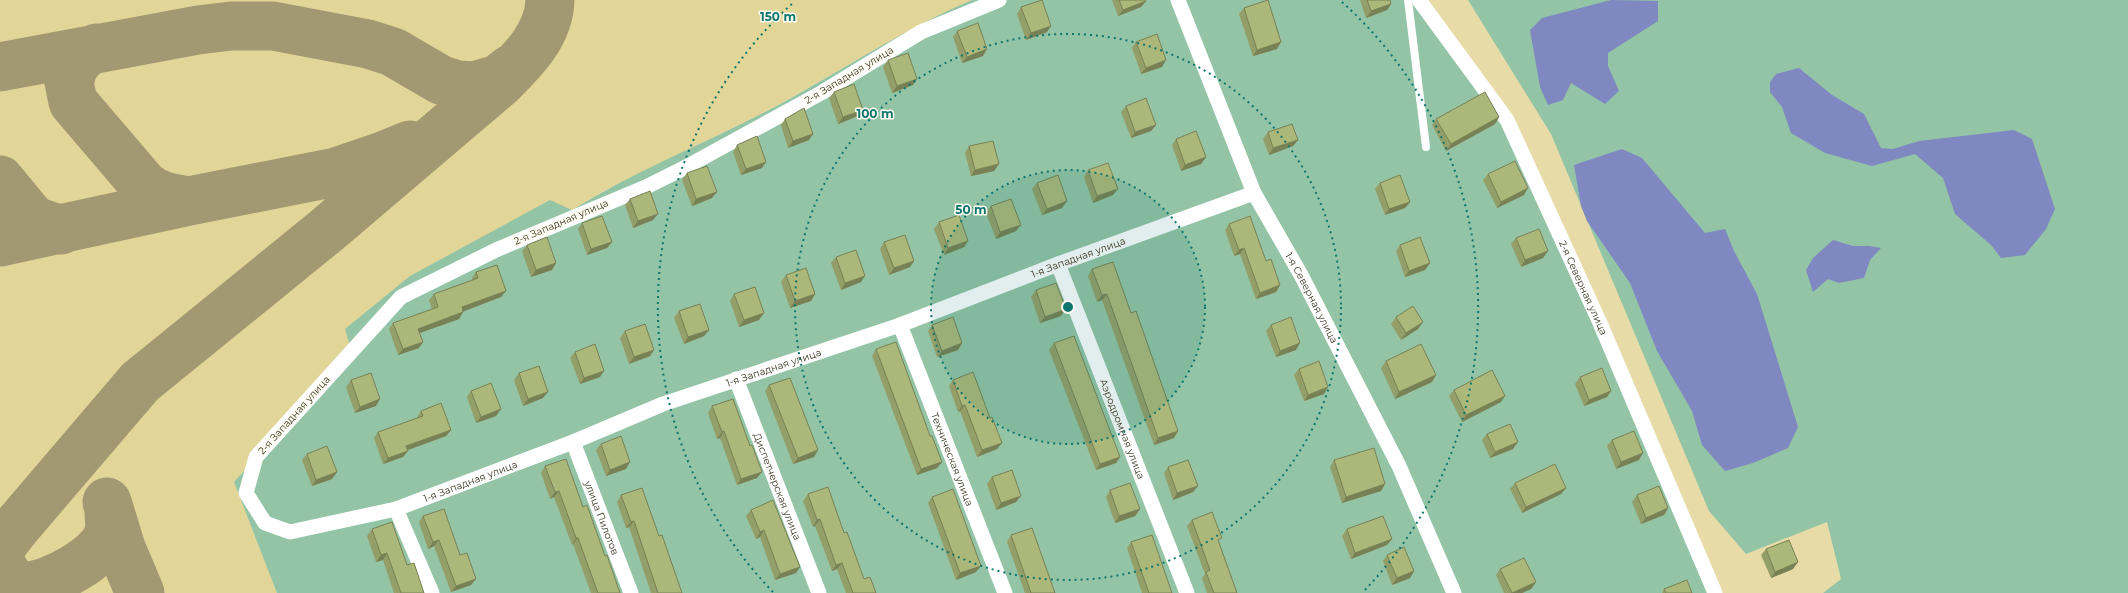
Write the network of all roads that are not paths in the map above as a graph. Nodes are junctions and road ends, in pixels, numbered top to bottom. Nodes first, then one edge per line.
1 (999, 0) edge
2 (1178, 0) edge
3 (1408, 0) edge
4 (1419, 0) edge
5 (1426, 147) dead end
6 (1254, 193) junction
7 (1058, 264) junction
8 (900, 325) junction
9 (736, 379) junction
10 (573, 442) junction
11 (396, 509) junction
12 (290, 532) joint
13 (432, 593) edge
14 (631, 593) edge
15 (818, 593) edge
16 (1005, 593) edge
17 (1187, 593) edge
18 (1454, 593) edge
19 (1715, 593) edge

1 - 12 street, 2-я Западная улица
2 - 6 street, 1-я Северная улица
3 - 5 lane
4 - 19 street, 2-я Северная улица
6 - 7 street, 1-я Западная улица
6 - 18 street, 1-я Северная улица
7 - 8 street, 1-я Западная улица
7 - 17 street, Аэродромная улица
8 - 9 street, 1-я Западная улица
8 - 16 street, Техническая улица
9 - 10 street, 1-я Западная улица
9 - 15 street, Диспетчерская улица
10 - 11 street, 1-я Западная улица
10 - 14 street, улица Пилотов
11 - 12 street, 1-я Западная улица
11 - 13 street

